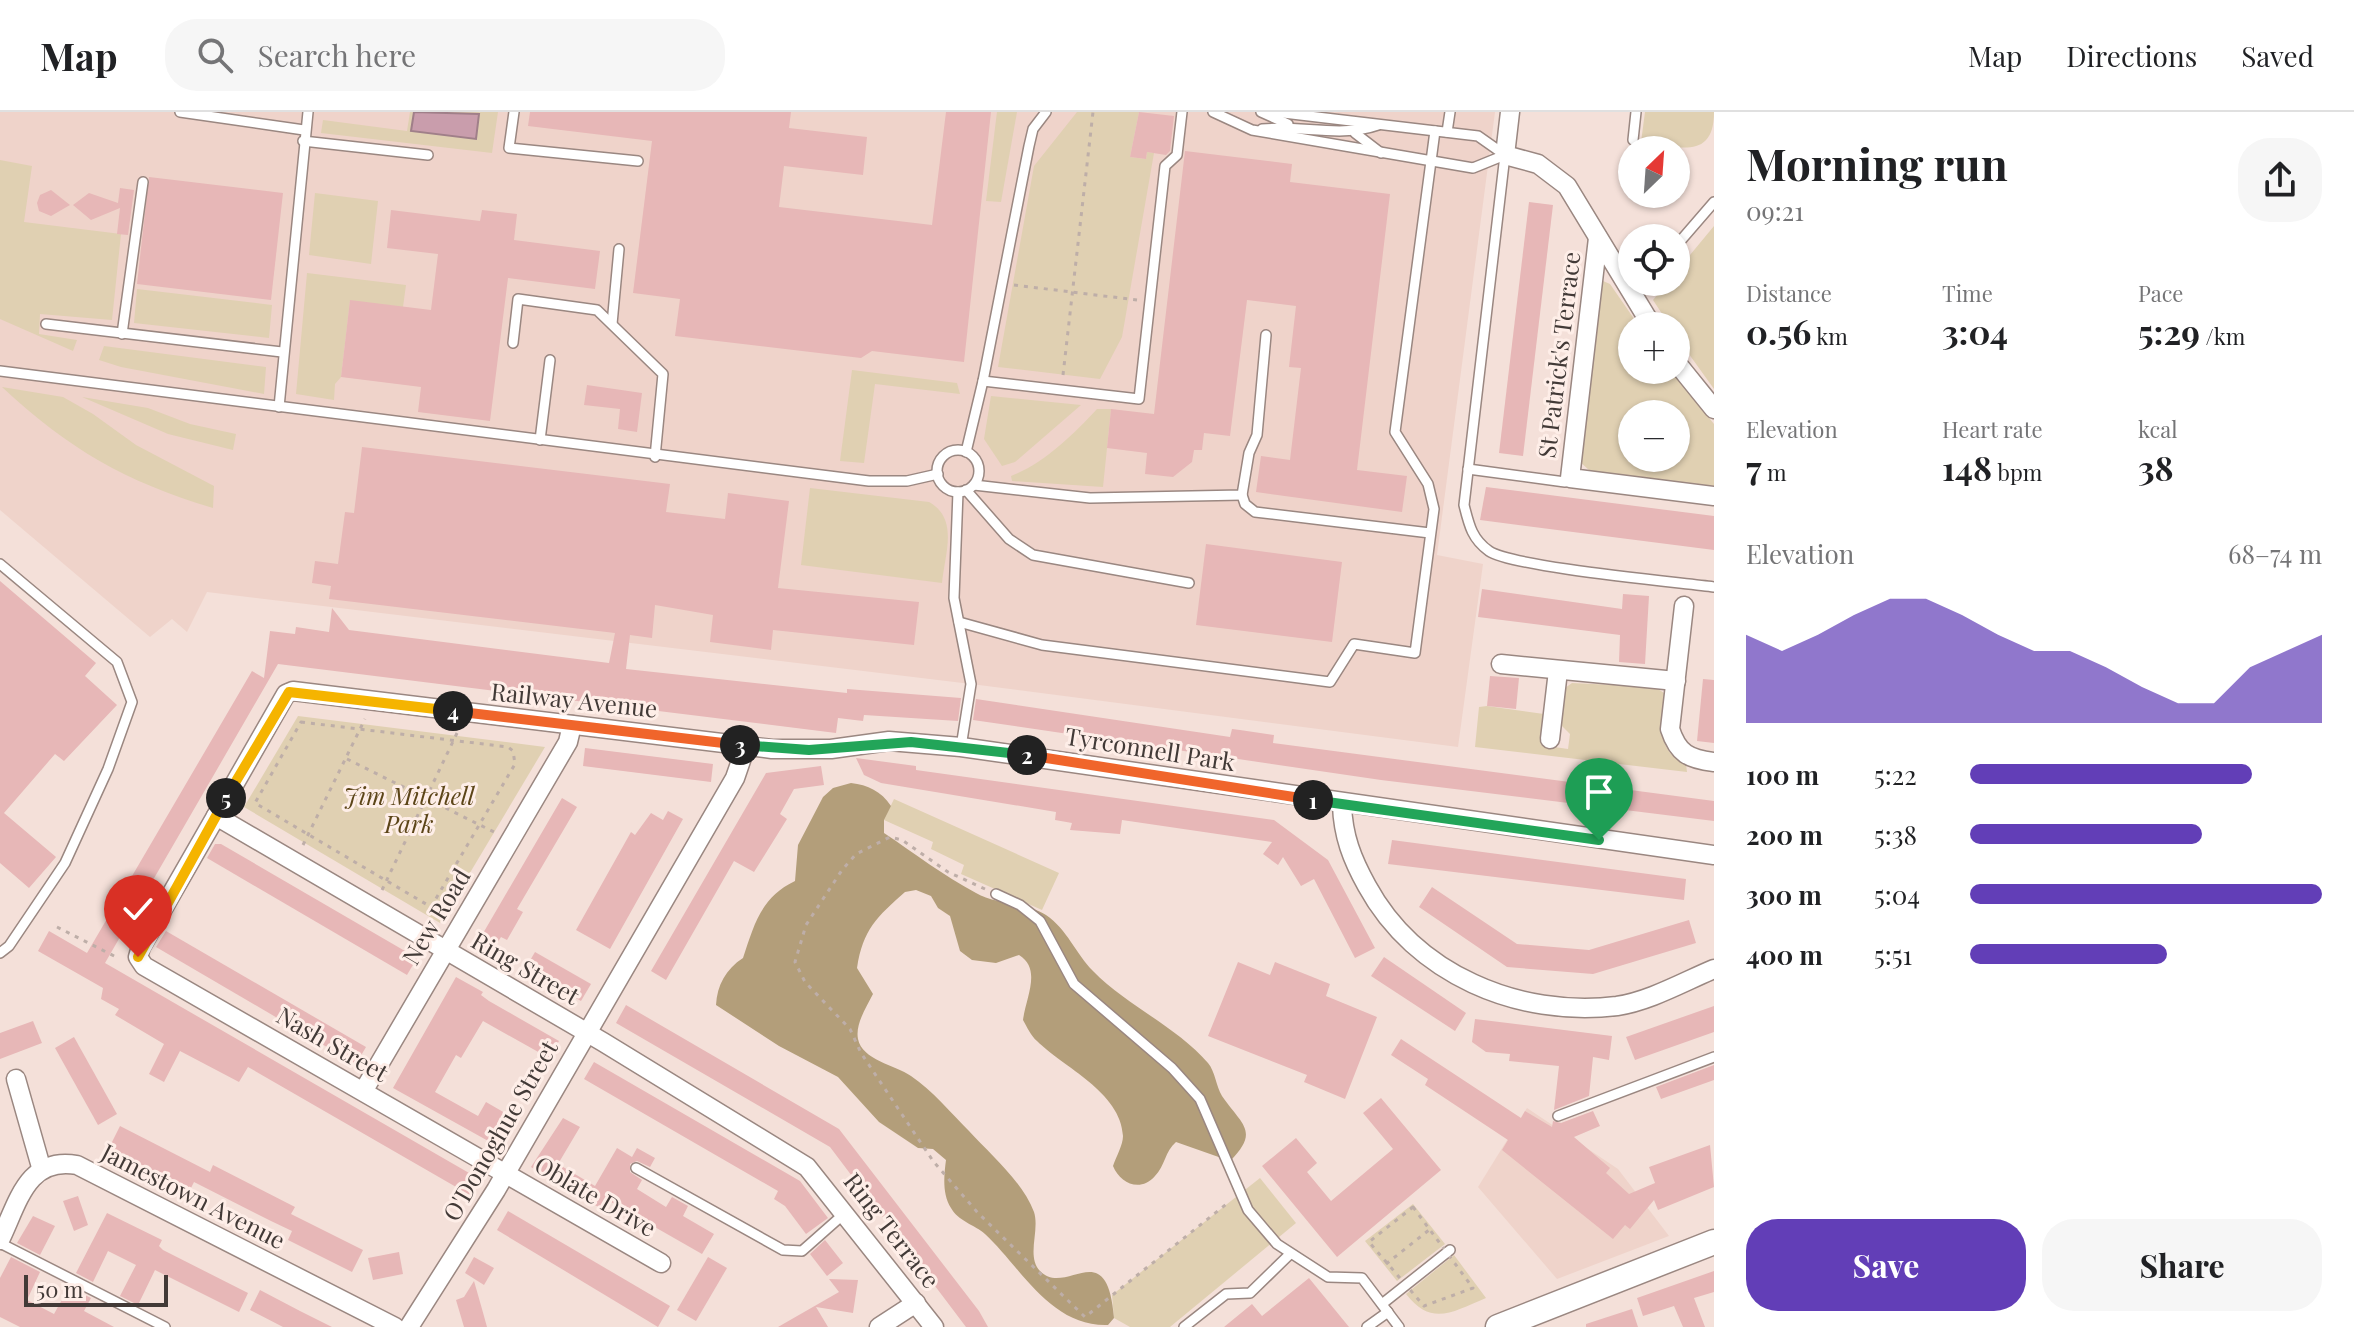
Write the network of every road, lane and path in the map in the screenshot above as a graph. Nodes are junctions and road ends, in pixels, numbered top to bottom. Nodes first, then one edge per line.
1 (180, 112) edge
2 (308, 112) edge
3 (514, 112) edge
4 (1046, 112) edge
5 (1093, 112) edge
6 (1182, 112) edge
7 (1213, 112) edge
8 (1261, 112) edge
9 (1275, 112) edge
10 (1450, 112) edge
11 (1510, 112) edge
12 (1636, 112) edge
13 (1381, 124) junction
14 (1291, 126) junction
15 (1252, 130) junction
16 (1435, 131) junction
17 (1447, 132) junction
18 (1355, 133) junction
19 (303, 136) junction
20 (1633, 136) edge
21 (1383, 154) junction
22 (428, 155) dead end
23 (1505, 155) junction
24 (638, 161) dead end
25 (1431, 161) junction
26 (143, 182) dead end
27 (1714, 202) edge
28 (1690, 230) edge
29 (1598, 238) junction
30 (619, 249) dead end
31 (1618, 263) edge
32 (1002, 284) junction
33 (1072, 292) junction
34 (1150, 302) junction
35 (46, 324) dead end
36 (612, 324) junction
37 (122, 334) junction
38 (1266, 335) dead end
39 (513, 343) dead end
40 (282, 352) junction
41 (550, 360) dead end
42 (0, 371) edge
43 (1690, 379) edge
44 (983, 381) junction
45 (1062, 390) junction
46 (279, 407) junction
47 (1714, 409) edge
48 (540, 440) junction
49 (966, 452) junction
50 (655, 457) junction
51 (1468, 469) junction
52 (938, 474) junction
53 (1570, 478) junction
54 (966, 489) junction
55 (1242, 495) junction
56 (1714, 496) edge
57 (1430, 533) junction
58 (0, 564) edge
59 (1189, 583) dead end
60 (1714, 587) edge
61 (1684, 606) dead end
62 (959, 622) junction
63 (1501, 664) dead end
64 (1558, 671) junction
65 (1676, 681) junction
66 (365, 716) dead end
67 (572, 725) junction
68 (458, 728) dead end
69 (362, 730) junction
70 (1550, 739) dead end
71 (455, 741) junction
72 (853, 745) joint
73 (746, 746) junction
74 (961, 747) junction
75 (347, 759) junction
76 (1714, 762) edge
77 (427, 798) junction
78 (1342, 805) junction
79 (216, 816) junction
80 (480, 824) junction
81 (308, 832) junction
82 (496, 833) dead end
83 (302, 848) dead end
84 (1714, 855) edge
85 (386, 880) junction
86 (380, 893) dead end
87 (996, 894) joint
88 (57, 927) dead end
89 (445, 950) junction
90 (0, 953) edge
91 (118, 958) dead end
92 (1714, 969) edge
93 (587, 1033) junction
94 (1714, 1057) edge
95 (16, 1079) dead end
96 (364, 1090) junction
97 (1558, 1116) dead end
98 (41, 1167) junction
99 (807, 1167) joint
100 (636, 1168) dead end
101 (506, 1173) junction
102 (1241, 1193) junction
103 (846, 1213) junction
104 (1429, 1230) dead end
105 (0, 1242) edge
106 (1714, 1242) edge
107 (1450, 1250) dead end
108 (1290, 1254) junction
109 (661, 1263) dead end
110 (1386, 1264) dead end
111 (916, 1303) junction
112 (1385, 1308) junction
113 (165, 1327) edge
114 (395, 1327) edge
115 (409, 1327) edge
116 (879, 1327) edge
117 (934, 1327) edge
118 (1184, 1327) edge
119 (1367, 1327) edge
120 (1399, 1327) edge
121 (1498, 1327) edge

1 - 19 lane
2 - 19 lane
3 - 24 lane
4 - 32 lane
5 - 33 path
6 - 34 lane
7 - 15 lane
8 - 14 lane
9 - 13 lane
10 - 17 lane
11 - 23 street
12 - 20 lane
13 - 16 lane
13 - 18 lane
14 - 15 lane
14 - 18 lane
15 - 21 lane
16 - 17 lane
16 - 25 lane
17 - 23 lane
18 - 21 lane
19 - 22 lane
19 - 40 lane
21 - 25 lane
23 - 25 lane
23 - 29 street
23 - 51 lane
25 - 57 lane
26 - 37 lane
27 - 28 lane
29 - 31 street
29 - 53 street, St Patrick's Terrace
30 - 36 lane
32 - 33 path
32 - 44 lane
33 - 34 path
33 - 45 path
34 - 45 lane
35 - 37 lane
36 - 39 lane
36 - 50 lane
37 - 40 lane
38 - 55 lane
40 - 46 lane
41 - 48 lane
42 - 46 lane
43 - 47 street
44 - 45 lane
44 - 49 lane
46 - 48 lane
48 - 50 lane
49 - 52 lane
49 - 54 lane
50 - 52 lane
51 - 53 lane
51 - 60 lane
52 - 54 lane
53 - 56 street
54 - 55 lane
54 - 59 lane
54 - 62 lane
55 - 57 lane
57 - 62 lane
58 - 90 lane
61 - 65 street
62 - 74 lane
63 - 64 street
64 - 65 street
64 - 70 street
65 - 76 street
66 - 69 path
67 - 73 street, Railway Avenue
67 - 79 street, Railway Avenue
67 - 89 street, New Road
68 - 71 path
69 - 71 path
69 - 75 path
69 - 81 path
71 - 77 path
71 - 80 path
72 - 73 street, Railway Avenue
72 - 74 street, Tyrconnell Park
73 - 93 street, O'Donoghue Street
74 - 78 street, Tyrconnell Park
75 - 77 path
75 - 81 path
77 - 80 path
77 - 85 path
78 - 84 street, Tyrconnell Park
78 - 92 street
79 - 89 street, Ring Street
79 - 96 street, Nash Street
80 - 82 path
80 - 85 path
81 - 83 path
81 - 85 path
85 - 86 path
87 - 102 lane
87 - 102 path
88 - 91 path
89 - 93 street, Ring Street
89 - 96 street, New Road
93 - 99 street, Ring Street
93 - 101 street, O'Donoghue Street
94 - 97 lane
95 - 98 street
96 - 101 street, Nash Street
98 - 105 street
98 - 114 street, Jamestown Avenue
99 - 103 street, Ring Terrace
100 - 103 lane
101 - 109 street, Oblate Drive
101 - 115 street, O'Donoghue Street
102 - 108 lane
103 - 111 street, Ring Terrace
104 - 110 path
105 - 113 lane
106 - 121 main road
107 - 112 lane
108 - 112 lane
108 - 118 lane
111 - 116 street
111 - 117 street, Ring Terrace
112 - 119 lane
112 - 120 lane

